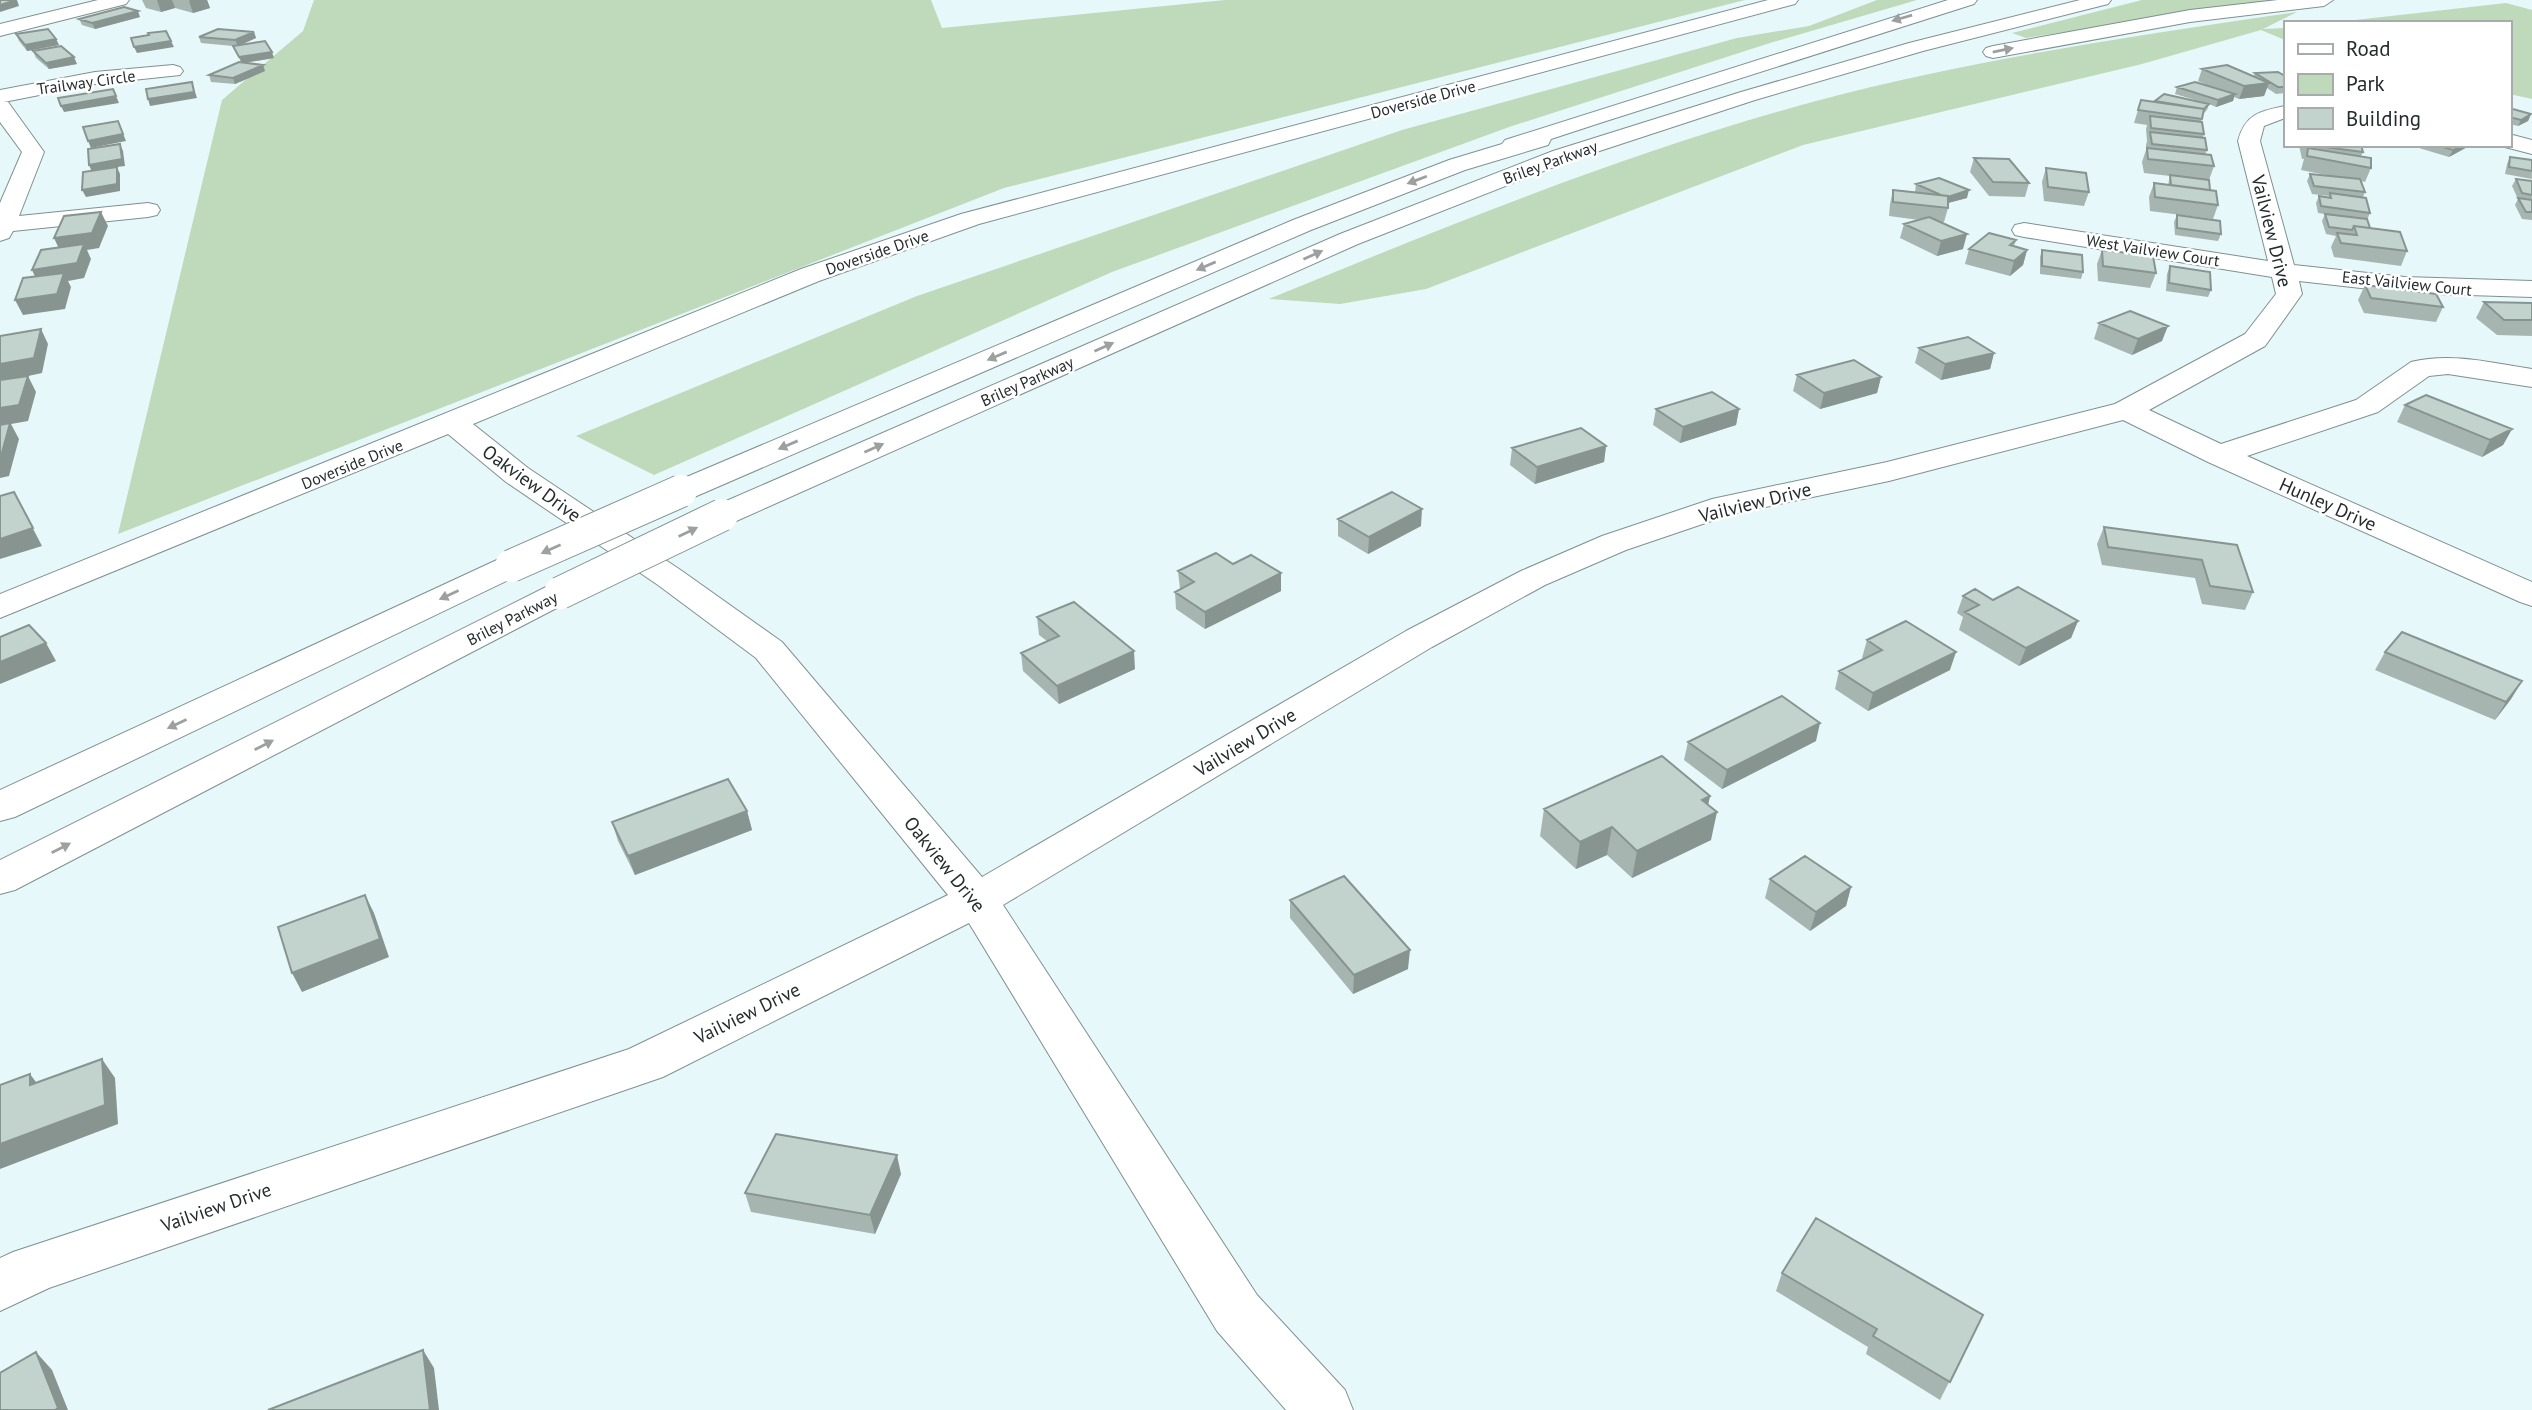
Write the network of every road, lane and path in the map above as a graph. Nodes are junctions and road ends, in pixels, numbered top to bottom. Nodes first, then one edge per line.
1 (120, 0) edge
2 (1789, 0) edge
3 (1968, 0) edge
4 (2048, 0) edge
5 (2102, 0) edge
6 (2324, 0) edge
7 (0, 30) edge
8 (1973, 56) dead end
9 (1911, 70) dead end
10 (173, 71) dead end
11 (0, 96) edge
12 (0, 107) edge
13 (2284, 112) edge
14 (2511, 142) edge
15 (2532, 147) edge
16 (1457, 165) junction
17 (148, 209) dead end
18 (1, 228) edge
19 (2024, 230) dead end
20 (1349, 239) junction
21 (2283, 270) junction
22 (2532, 289) edge
23 (2532, 378) edge
24 (2126, 410) junction
25 (453, 423) junction
26 (2219, 455) junction
27 (2532, 595) edge
28 (0, 607) edge
29 (0, 807) edge
30 (0, 879) edge
31 (977, 900) junction
32 (0, 1286) edge
33 (1324, 1410) edge

1 - 7 main road
2 - 25 main road, Doverside Drive
3 -> 16 main road
4 - 16 main road, Briley Parkway
5 - 20 main road, Briley Parkway
8 -> 6 main road
9 - 20 main road
10 - 11 main road, Trailway Circle
12 - 18 main road
13 - 21 main road, Vailview Drive
14 - 15 main road
16 -> 29 main road, Briley Parkway, bridge
17 - 18 main road
19 - 21 main road, West Vailview Court
30 -> 20 main road, Briley Parkway, bridge
21 - 22 main road, East Vailview Court
21 - 24 main road, Vailview Drive
23 - 26 main road
24 - 26 main road, Hunley Drive
24 - 31 main road, Vailview Drive
25 - 28 main road, Doverside Drive
25 - 31 main road, Oakview Drive
26 - 27 main road, Hunley Drive
31 - 32 main road, Vailview Drive
31 - 33 main road, Oakview Drive

